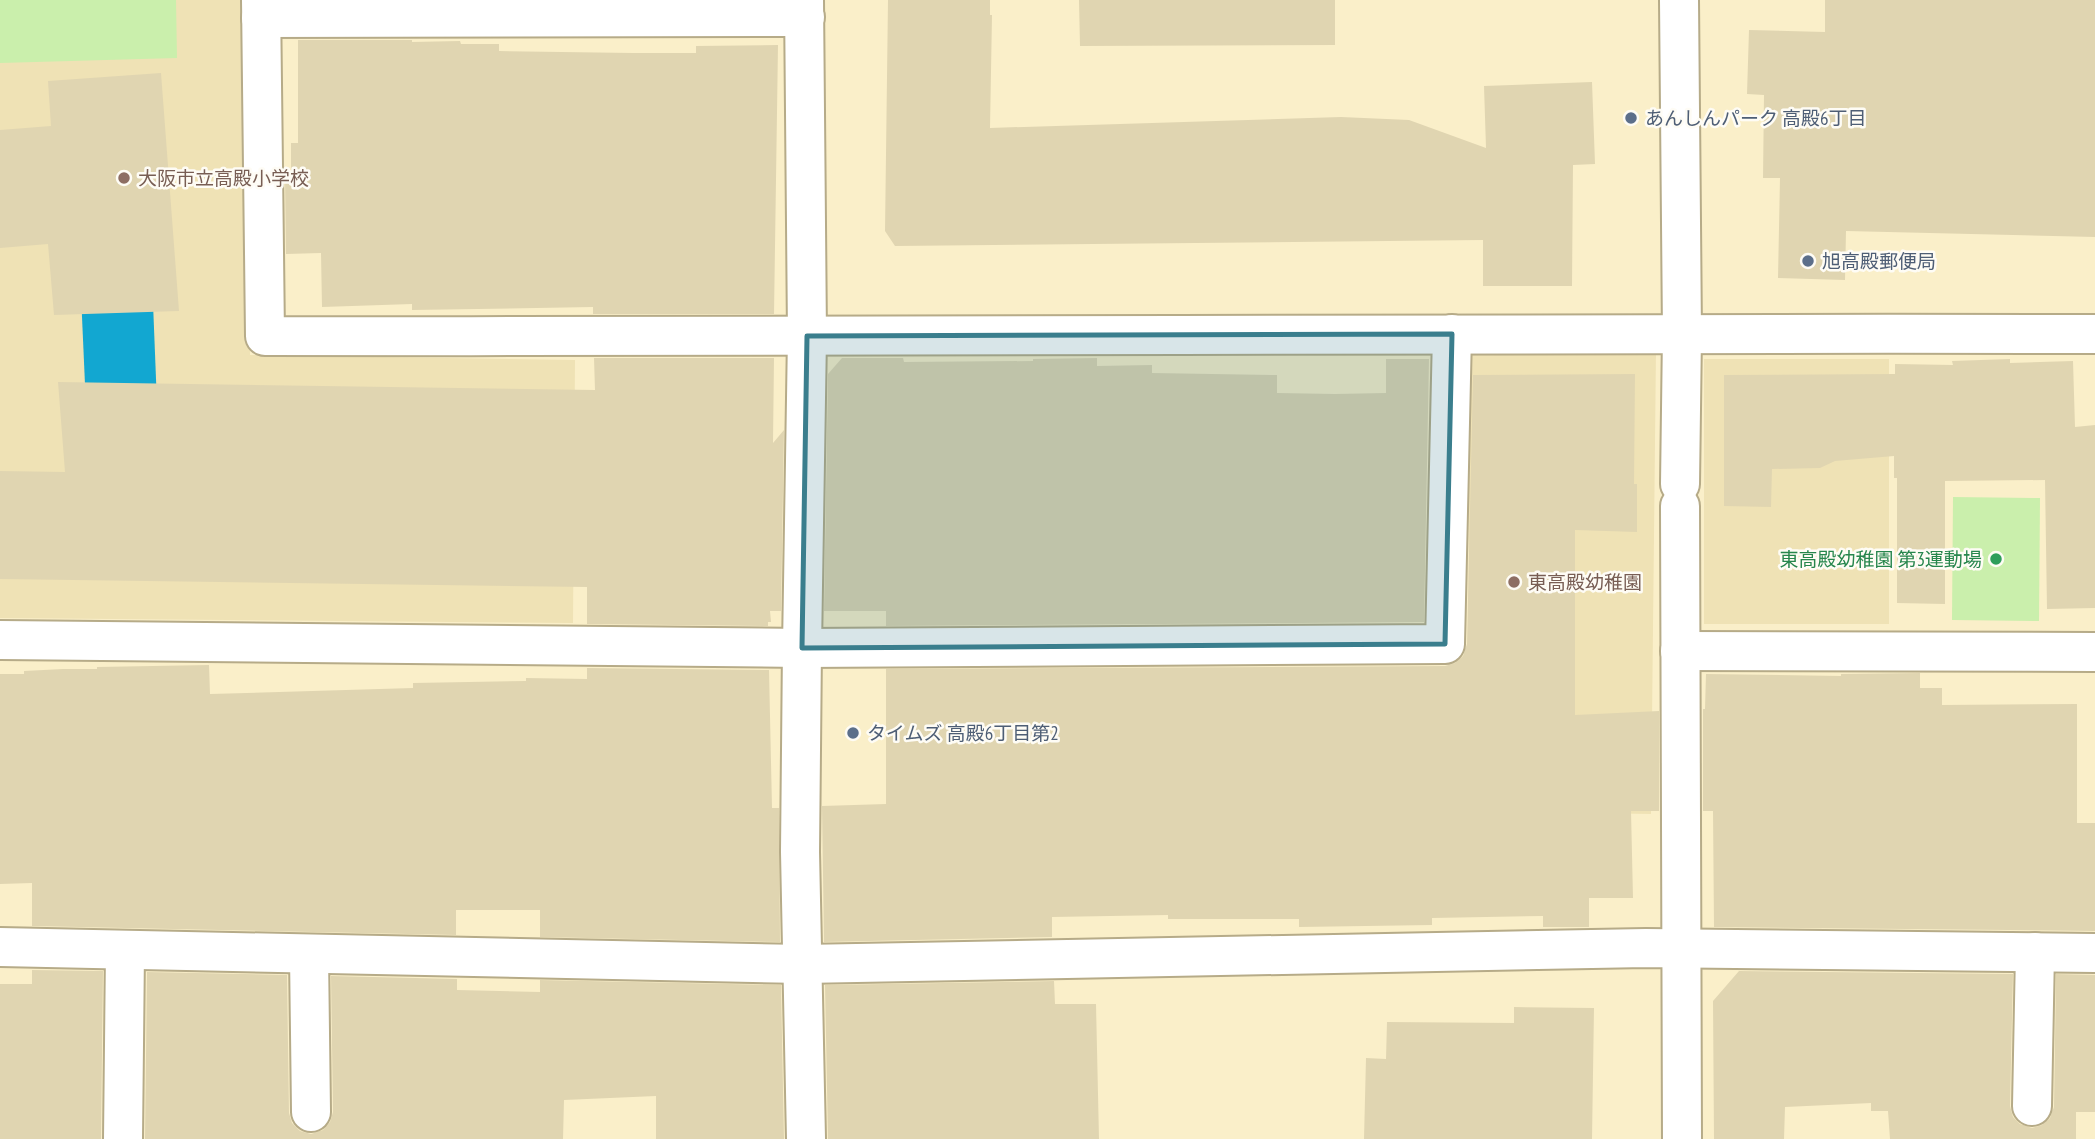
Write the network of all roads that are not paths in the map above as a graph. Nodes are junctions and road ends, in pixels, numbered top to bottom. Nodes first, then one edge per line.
1 (1679, 0) edge
2 (805, 8) edge
3 (261, 9) edge
4 (1452, 334) junction
5 (1682, 334) junction
6 (2095, 334) edge
7 (807, 337) junction
8 (0, 640) edge
9 (802, 648) junction
10 (1680, 651) junction
11 (2095, 652) edge
12 (0, 947) edge
13 (1682, 948) junction
14 (125, 950) junction
15 (2035, 952) junction
16 (2095, 953) edge
17 (309, 954) junction
18 (803, 964) junction
19 (2032, 1105) dead end
20 (311, 1112) dead end
21 (123, 1139) edge
22 (806, 1139) edge
23 (1682, 1139) edge

1 - 5 street
2 - 3 street
2 - 7 street
3 - 7 street
4 - 5 street
4 - 7 street
4 - 9 street
5 - 6 street
5 - 10 street
7 - 9 street
8 - 9 street
9 - 18 street
10 - 11 street
10 - 13 street
12 - 14 street
13 - 15 street
13 - 18 street
13 - 23 street
14 - 17 street
14 - 21 street
15 - 16 street
15 - 19 street
17 - 18 street
17 - 20 street
18 - 22 street

